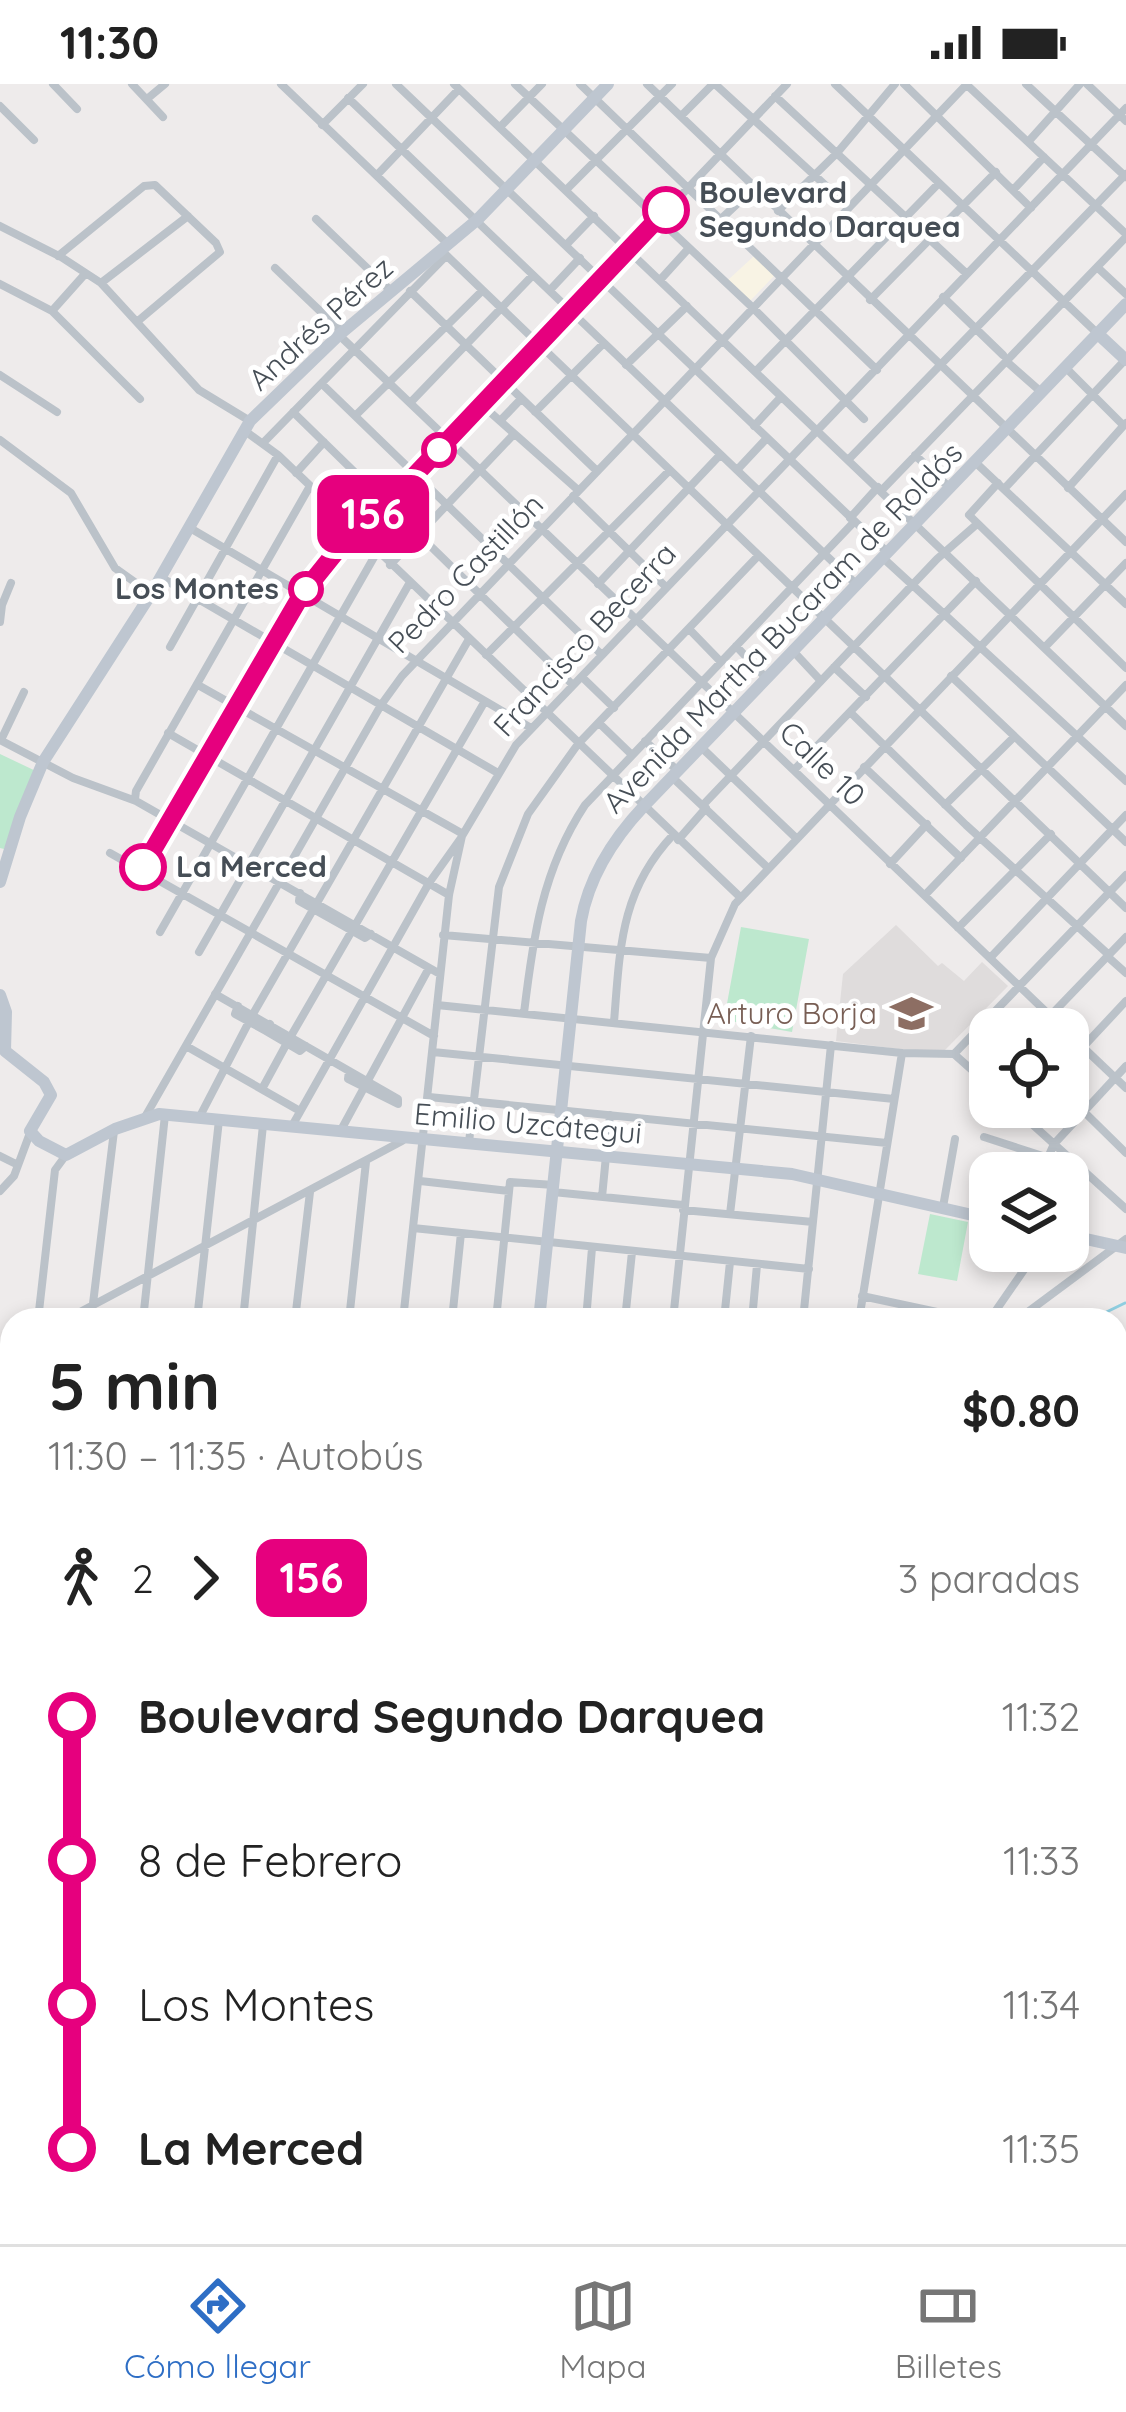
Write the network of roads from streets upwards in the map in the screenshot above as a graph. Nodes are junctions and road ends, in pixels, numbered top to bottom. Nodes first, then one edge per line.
1 (53, 84) edge
2 (132, 84) edge
3 (165, 84) edge
4 (280, 84) edge
5 (363, 84) edge
6 (396, 84) edge
7 (514, 84) edge
8 (542, 84) edge
9 (580, 84) edge
10 (608, 84) edge
11 (646, 84) edge
12 (672, 84) edge
13 (714, 84) edge
14 (787, 84) edge
15 (835, 84) edge
16 (900, 84) edge
17 (966, 84) edge
18 (1026, 84) edge
19 (1084, 84) edge
20 (456, 86) edge
21 (776, 96) junction
22 (659, 97) junction
23 (348, 98) junction
24 (528, 98) junction
25 (595, 98) junction
26 (147, 99) junction
27 (0, 106) edge
28 (76, 110) dead end
29 (1056, 112) junction
30 (937, 114) junction
31 (1124, 114) edge
32 (681, 116) junction
33 (868, 116) junction
34 (163, 117) dead end
35 (431, 118) junction
36 (753, 121) junction
37 (322, 124) junction
38 (500, 128) junction
39 (629, 129) junction
40 (562, 130) junction
41 (34, 140) dead end
42 (1028, 142) junction
43 (1091, 145) junction
44 (400, 149) junction
45 (903, 150) junction
46 (837, 153) junction
47 (718, 155) junction
48 (1044, 157) junction
49 (535, 160) junction
50 (596, 160) junction
51 (996, 172) junction
52 (816, 174) junction
53 (1062, 174) junction
54 (377, 175) junction
55 (1125, 176) edge
56 (939, 183) junction
57 (871, 184) junction
58 (687, 187) junction
59 (508, 188) junction
60 (754, 188) junction
61 (567, 190) junction
62 (1013, 190) junction
63 (848, 206) junction
64 (962, 206) junction
65 (1096, 206) junction
66 (1030, 208) junction
67 (778, 212) junction
68 (188, 216) junction
69 (595, 216) junction
70 (908, 217) junction
71 (656, 218) junction
72 (316, 219) dead end
73 (721, 219) junction
74 (477, 220) junction
75 (0, 226) edge
76 (1126, 236) edge
77 (930, 238) junction
78 (998, 241) junction
79 (814, 244) junction
80 (566, 245) junction
81 (689, 248) junction
82 (627, 249) junction
83 (446, 251) junction
84 (58, 256) junction
85 (580, 258) junction
86 (1097, 267) junction
87 (275, 268) dead end
88 (1032, 272) junction
89 (85, 274) junction
90 (968, 274) junction
91 (533, 275) junction
92 (783, 276) junction
93 (601, 277) junction
94 (849, 278) junction
95 (659, 280) junction
96 (0, 284) edge
97 (101, 284) junction
98 (391, 290) junction
99 (550, 290) junction
100 (410, 291) junction
101 (482, 291) junction
102 (1126, 294) edge
103 (944, 297) junction
104 (870, 300) junction
105 (1063, 301) junction
106 (1126, 304) edge
107 (687, 306) junction
108 (752, 307) junction
109 (501, 309) junction
110 (571, 309) junction
111 (817, 309) junction
112 (52, 311) junction
113 (138, 320) junction
114 (447, 324) junction
115 (978, 330) junction
116 (340, 333) junction
117 (1097, 333) junction
118 (660, 334) junction
119 (908, 335) junction
120 (723, 340) junction
121 (787, 340) junction
122 (604, 343) junction
123 (466, 344) junction
124 (537, 344) junction
125 (354, 350) junction
126 (1004, 358) junction
127 (1126, 360) edge
128 (626, 365) junction
129 (941, 367) junction
130 (1065, 367) junction
131 (695, 368) junction
132 (877, 370) junction
133 (756, 371) junction
134 (568, 376) junction
135 (4, 379) edge
136 (503, 381) junction
137 (388, 383) junction
138 (322, 384) junction
139 (0, 391) edge
140 (1040, 392) junction
141 (1093, 395) junction
142 (782, 397) junction
143 (972, 397) junction
144 (521, 399) junction
145 (140, 400) dead end
146 (662, 401) junction
147 (847, 402) junction
148 (410, 403) junction
149 (482, 405) junction
150 (57, 412) dead end
151 (293, 412) junction
152 (535, 412) junction
153 (356, 415) junction
154 (864, 418) dead end
155 (500, 421) junction
156 (247, 425) junction
157 (1125, 425) edge
158 (754, 426) junction
159 (1006, 428) junction
160 (818, 430) junction
161 (514, 434) junction
162 (632, 436) junction
163 (767, 438) junction
164 (0, 440) edge
165 (448, 440) junction
166 (324, 442) junction
167 (263, 443) junction
168 (278, 455) junction
169 (720, 455) junction
170 (915, 455) junction
171 (1035, 456) junction
172 (790, 460) junction
173 (848, 460) junction
174 (975, 462) junction
175 (737, 470) junction
176 (480, 471) junction
177 (597, 471) junction
178 (669, 472) junction
179 (296, 473) junction
180 (415, 475) junction
181 (310, 486) junction
182 (1001, 486) junction
183 (880, 488) junction
184 (950, 488) junction
185 (1068, 488) junction
186 (690, 489) junction
187 (759, 490) junction
188 (575, 493) junction
189 (1126, 494) edge
190 (385, 503) junction
191 (448, 506) junction
192 (1102, 519) junction
193 (852, 520) junction
194 (917, 523) junction
195 (726, 524) junction
196 (977, 524) junction
197 (190, 528) junction
198 (541, 530) junction
199 (356, 531) junction
200 (609, 531) junction
201 (419, 536) junction
202 (1126, 542) edge
203 (226, 550) junction
204 (628, 550) junction
205 (377, 552) junction
206 (1071, 552) junction
207 (948, 553) junction
208 (823, 554) junction
209 (758, 556) junction
210 (886, 556) junction
211 (510, 563) junction
212 (576, 563) junction
213 (1126, 563) edge
214 (390, 565) junction
215 (264, 571) junction
216 (161, 577) junction
217 (976, 581) junction
218 (11, 583) dead end
219 (409, 584) junction
220 (598, 584) junction
221 (914, 584) junction
222 (857, 585) junction
223 (1040, 585) junction
224 (1106, 585) junction
225 (665, 586) junction
226 (790, 588) junction
227 (151, 594) junction
228 (302, 594) junction
229 (479, 595) junction
230 (544, 596) junction
231 (197, 600) junction
232 (1126, 604) edge
233 (946, 612) junction
234 (1012, 614) junction
235 (341, 617) junction
236 (1073, 618) junction
237 (634, 619) junction
238 (824, 620) junction
239 (0, 622) edge
240 (235, 622) junction
241 (452, 623) junction
242 (514, 627) junction
243 (690, 630) junction
244 (378, 638) junction
245 (469, 639) junction
246 (275, 644) junction
247 (981, 645) junction
248 (736, 646) junction
249 (853, 646) junction
250 (1046, 646) junction
251 (170, 647) dead end
252 (669, 651) junction
253 (794, 651) junction
254 (601, 654) junction
255 (486, 655) junction
256 (417, 658) junction
257 (721, 662) junction
258 (313, 666) junction
259 (834, 667) junction
260 (1126, 668) edge
261 (885, 675) junction
262 (582, 676) junction
263 (951, 676) junction
264 (446, 677) junction
265 (766, 678) junction
266 (821, 681) junction
267 (700, 682) junction
268 (198, 685) junction
269 (573, 685) junction
270 (1126, 685) edge
271 (350, 687) junction
272 (24, 692) dead end
273 (866, 697) junction
274 (484, 700) junction
275 (381, 705) junction
276 (1106, 706) junction
277 (237, 707) junction
278 (614, 708) junction
279 (919, 709) junction
280 (733, 713) junction
281 (851, 713) junction
282 (546, 714) junction
283 (599, 723) junction
284 (1126, 726) edge
285 (418, 727) junction
286 (531, 728) junction
287 (277, 729) junction
288 (168, 733) junction
289 (1079, 735) junction
290 (1013, 737) junction
291 (0, 740) edge
292 (763, 740) junction
293 (645, 741) junction
294 (578, 744) junction
295 (884, 746) junction
296 (701, 747) junction
297 (456, 748) junction
298 (315, 750) junction
299 (631, 754) junction
300 (209, 757) junction
301 (44, 762) junction
302 (346, 767) junction
303 (864, 767) junction
304 (981, 769) junction
305 (1047, 769) junction
306 (794, 770) junction
307 (498, 773) junction
308 (675, 774) junction
309 (730, 775) junction
310 (610, 776) junction
311 (248, 779) junction
312 (1126, 781) edge
313 (383, 788) junction
314 (284, 800) junction
315 (136, 801) junction
316 (1015, 802) junction
317 (828, 803) junction
318 (945, 805) junction
319 (644, 806) junction
320 (705, 807) junction
321 (421, 809) junction
322 (1126, 815) edge
323 (316, 818) junction
324 (172, 820) junction
325 (927, 824) junction
326 (1112, 829) junction
327 (1051, 834) junction
328 (463, 835) junction
329 (676, 837) junction
330 (980, 837) junction
331 (796, 838) junction
332 (352, 839) junction
333 (1126, 842) edge
334 (211, 844) junction
335 (110, 853) dead end
336 (961, 857) junction
337 (3, 862) edge
338 (392, 862) junction
339 (1081, 862) junction
340 (890, 864) junction
341 (248, 865) junction
342 (768, 868) junction
343 (142, 869) junction
344 (1017, 871) junction
345 (1126, 875) edge
346 (0, 882) edge
347 (279, 882) junction
348 (429, 883) junction
349 (184, 892) junction
350 (1110, 892) junction
351 (449, 895) junction
352 (925, 895) junction
353 (740, 896) junction
354 (1048, 897) junction
355 (316, 906) junction
356 (1126, 908) edge
357 (221, 913) junction
358 (1080, 926) junction
359 (354, 927) junction
360 (958, 928) junction
361 (160, 932) dead end
362 (251, 932) junction
363 (443, 934) junction
364 (1126, 938) edge
365 (490, 940) junction
366 (532, 944) junction
367 (392, 947) junction
368 (578, 949) junction
369 (199, 952) dead end
370 (620, 952) junction
371 (289, 953) junction
372 (1109, 956) junction
373 (711, 958) junction
374 (990, 958) junction
375 (429, 968) junction
376 (440, 974) junction
377 (1126, 974) edge
378 (326, 975) junction
379 (1018, 987) junction
380 (215, 994) junction
381 (0, 995) edge
382 (364, 998) junction
383 (1126, 1001) edge
384 (437, 1005) junction
385 (999, 1008) edge
386 (1041, 1008) edge
387 (1058, 1008) edge
388 (484, 1009) junction
389 (524, 1013) junction
390 (251, 1018) junction
391 (401, 1018) junction
392 (571, 1018) junction
393 (614, 1022) junction
394 (704, 1030) junction
395 (434, 1036) junction
396 (751, 1036) junction
397 (969, 1039) edge
398 (289, 1040) junction
399 (1089, 1041) edge
400 (831, 1045) junction
401 (186, 1046) junction
402 (433, 1052) junction
403 (902, 1053) junction
404 (1089, 1053) edge
405 (954, 1054) junction
406 (480, 1057) junction
407 (329, 1060) junction
408 (565, 1066) junction
409 (1126, 1066) edge
410 (224, 1067) junction
411 (969, 1067) edge
412 (1114, 1077) junction
413 (699, 1079) junction
414 (746, 1084) junction
415 (365, 1085) junction
416 (1126, 1088) edge
417 (262, 1089) junction
418 (826, 1093) junction
419 (429, 1096) junction
420 (894, 1100) junction
421 (475, 1101) junction
422 (1089, 1105) edge
423 (562, 1110) junction
424 (300, 1111) junction
425 (165, 1115) junction
426 (610, 1115) junction
427 (145, 1117) junction
428 (200, 1118) junction
429 (1089, 1118) edge
430 (219, 1120) junction
431 (263, 1123) junction
432 (694, 1123) junction
433 (292, 1126) junction
434 (740, 1128) junction
435 (1036, 1128) edge
436 (1068, 1128) edge
437 (115, 1129) junction
438 (341, 1130) junction
439 (30, 1131) junction
440 (822, 1136) junction
441 (410, 1137) junction
442 (984, 1137) dead end
443 (425, 1138) junction
444 (955, 1139) dead end
445 (469, 1142) junction
446 (887, 1143) junction
447 (1054, 1144) junction
448 (557, 1150) junction
449 (1030, 1152) edge
450 (1051, 1152) edge
451 (1126, 1154) edge
452 (66, 1155) junction
453 (607, 1155) junction
454 (0, 1156) edge
455 (366, 1160) junction
456 (688, 1163) junction
457 (18, 1165) junction
458 (736, 1167) junction
459 (816, 1177) junction
460 (420, 1181) junction
461 (553, 1188) junction
462 (0, 1191) edge
463 (310, 1191) junction
464 (509, 1191) junction
465 (878, 1191) junction
466 (602, 1197) junction
467 (683, 1208) junction
468 (943, 1209) junction
469 (1126, 1209) edge
470 (730, 1214) junction
471 (969, 1215) edge
472 (254, 1221) junction
473 (813, 1222) junction
474 (413, 1228) junction
475 (461, 1233) junction
476 (505, 1236) junction
477 (1089, 1238) edge
478 (548, 1241) junction
479 (1124, 1244) edge
480 (206, 1247) junction
481 (592, 1248) junction
482 (632, 1252) junction
483 (678, 1255) junction
484 (730, 1262) junction
485 (757, 1264) junction
486 (809, 1269) junction
487 (1022, 1272) edge
488 (145, 1279) junction
489 (862, 1296) junction
490 (92, 1304) junction
491 (39, 1308) edge
492 (85, 1308) edge
493 (92, 1308) edge
494 (143, 1308) edge
495 (198, 1308) edge
496 (244, 1308) edge
497 (296, 1308) edge
498 (350, 1308) edge
499 (404, 1308) edge
500 (453, 1308) edge
501 (497, 1308) edge
502 (540, 1308) edge
503 (587, 1308) edge
504 (626, 1308) edge
505 (674, 1308) edge
506 (725, 1308) edge
507 (753, 1308) edge
508 (804, 1308) edge
509 (860, 1308) edge
510 (918, 1308) edge
511 (997, 1308) edge
512 (1034, 1308) edge

1 - 28 street
2 - 26 street
3 - 26 street
4 - 37 street
5 - 23 street
6 - 35 street
7 - 24 street
8 - 24 street
9 - 25 street
10 - 25 street, Andrés Pérez
11 - 22 street
12 - 22 street
13 - 32 street
13 - 36 street
14 - 21 street
15 - 33 street
16 - 30 street
16 - 33 street
17 - 30 street, Pedro Castillón
17 - 42 street
18 - 29 street
19 - 29 street
19 - 31 street
20 - 35 street
20 - 38 street
21 - 36 street
21 - 46 street
22 - 32 street
22 - 39 street
23 - 37 street
23 - 44 street
24 - 38 street
24 - 40 street
25 - 39 street
25 - 40 street, Andrés Pérez
26 - 34 street
27 - 41 street
29 - 42 street
29 - 43 street
30 - 45 street, Pedro Castillón
30 - 51 street
31 - 43 street, Francisco Becerra
32 - 47 street
33 - 45 street
33 - 46 street
35 - 44 street
35 - 59 street
36 - 47 street
36 - 52 street
37 - 54 street
38 - 49 street
39 - 50 street
39 - 58 street
40 - 49 street, Andrés Pérez
40 - 50 street
42 - 48 street
43 - 53 street, Francisco Becerra
43 - 55 street
44 - 54 street
44 - 74 street
45 - 56 street
45 - 57 street, Pedro Castillón
46 - 52 street
46 - 57 street
47 - 58 street
47 - 60 street
48 - 53 street
48 - 62 street
49 - 59 street, Andrés Pérez
49 - 61 street
50 - 61 street
50 - 71 street
51 - 62 street
51 - 64 street
52 - 63 street
52 - 67 street
53 - 65 street
53 - 66 street, Francisco Becerra
54 - 83 street
55 - 65 street
56 - 64 street
56 - 70 street
57 - 63 street, Pedro Castillón
57 - 70 street
58 - 71 street
58 - 73 street
59 - 74 street, Andrés Pérez
59 - 80 street
60 - 67 street
60 - 73 street
61 - 69 street
62 - 66 street
63 - 79 street, Pedro Castillón
64 - 77 street
64 - 78 street
65 - 76 street
65 - 88 street
66 - 78 street, Francisco Becerra
67 - 79 street
68 - 84 street
68 - 97 street
68 - 113 street
69 - 80 street
69 - 82 street
70 - 77 street
70 - 94 street
71 - 81 street
71 - 82 street
72 - 98 street
73 - 92 street
74 - 83 street, Andrés Pérez
74 - 91 street
75 - 84 street
76 - 86 street
77 - 90 street
77 - 104 street
78 - 88 street
78 - 90 street, Francisco Becerra
79 - 92 street, Pedro Castillón
79 - 94 street
80 - 85 street
81 - 95 street
81 - 108 street
82 - 93 street
82 - 95 street
83 - 98 street, Andrés Pérez
83 - 100 street
83 - 101 street
84 - 89 street
85 - 93 street
85 - 99 street
86 - 102 street
86 - 105 street
87 - 116 street, Calle 10
88 - 105 street
88 - 115 street
89 - 97 street
89 - 112 street
90 - 103 street, Francisco Becerra
91 - 99 street
91 - 109 street
92 - 108 street, Pedro Castillón
92 - 111 street
93 - 110 street
93 - 118 street
94 - 104 street
94 - 111 street
95 - 107 street
96 - 112 street
97 - 113 street
98 - 116 street, Andrés Pérez
99 - 110 street
100 - 114 street
100 - 125 street
101 - 109 street
101 - 114 street
103 - 115 street
103 - 119 street, Francisco Becerra
104 - 119 street
105 - 117 street
105 - 126 street
106 - 117 street, Avenida Martha Bucaram de Roldós
107 - 118 street
107 - 120 street
108 - 120 street, Pedro Castillón
108 - 121 street
109 - 123 street
109 - 124 street
110 - 122 street
110 - 124 street
111 - 121 street
111 - 132 street
112 - 145 street
113 - 156 street
114 - 123 street
114 - 137 street
115 - 126 street
115 - 129 street
116 - 125 street, Calle 10
116 - 156 street, Andrés Pérez
117 - 127 street
117 - 130 street, Avenida Martha Bucaram de Roldós
118 - 128 street
118 - 131 street
119 - 129 street
119 - 132 street, Francisco Becerra
120 - 131 street, Pedro Castillón
120 - 133 street
121 - 133 street
121 - 147 street
122 - 128 street
122 - 134 street
123 - 136 street
123 - 148 street
124 - 134 street
124 - 136 street
125 - 137 street, Calle 10
125 - 138 street
126 - 140 street
126 - 143 street
127 - 141 street
128 - 146 street
129 - 143 street
129 - 173 street
130 - 140 street, Avenida Martha Bucaram de Roldós
130 - 141 street
131 - 146 street, Pedro Castillón
131 - 158 street
132 - 147 street, Francisco Becerra
133 - 142 street
134 - 152 street
134 - 162 street
135 - 139 street
135 - 150 street
136 - 144 street
136 - 149 street
137 - 148 street, Calle 10
137 - 153 street
138 - 151 street
138 - 153 street
140 - 159 street, Avenida Martha Bucaram de Roldós
141 - 157 street
141 - 171 street
142 - 158 street
142 - 160 street
143 - 159 street
143 - 170 street
144 - 152 street
144 - 155 street
146 - 162 street, Pedro Castillón
146 - 169 street
147 - 154 street
147 - 160 street, Francisco Becerra
148 - 165 street, Calle 10
149 - 155 street
149 - 165 street
151 - 166 street
151 - 167 street
152 - 177 street
153 - 180 street
155 - 161 street
156 - 167 street
156 - 197 street, Andrés Pérez
157 - 185 street
158 - 163 street
159 - 171 street
159 - 174 street, Avenida Martha Bucaram de Roldós
160 - 172 street, Francisco Becerra
160 - 173 street
161 - 176 street
161 - 188 street
162 - 177 street, Pedro Castillón
162 - 178 street
163 - 172 street
163 - 175 street
164 - 227 street
165 - 176 street, Calle 10
165 - 180 street
166 - 179 street
166 - 190 street
167 - 168 street
168 - 179 street
168 - 203 street
169 - 175 street
169 - 186 street
170 - 183 street
170 - 184 street
171 - 182 street
171 - 185 street
172 - 187 street, Francisco Becerra
172 - 193 street
173 - 183 street
174 - 182 street
174 - 184 street, Avenida Martha Bucaram de Roldós
175 - 187 street
176 - 191 street
176 - 198 street, Calle 10
177 - 188 street, Pedro Castillón
178 - 186 street
178 - 200 street
179 - 181 street
180 - 190 street
180 - 191 street
181 - 199 street
181 - 215 street
182 - 196 street
182 - 206 street
183 - 193 street
183 - 194 street
184 - 194 street, Avenida Martha Bucaram de Roldós
185 - 192 street
186 - 195 street
186 - 204 street
187 - 195 street, Francisco Becerra
187 - 208 street
188 - 198 street, Pedro Castillón
188 - 200 street
189 - 192 street
190 - 199 street
190 - 201 street
191 - 201 street
191 - 211 street
192 - 202 street
192 - 206 street
193 - 208 street
193 - 210 street
194 - 207 street
194 - 210 street, Avenida Martha Bucaram de Roldós
195 - 209 street
195 - 225 street, Francisco Becerra
196 - 207 street
196 - 223 street
197 - 203 street
197 - 216 street, Andrés Pérez
198 - 211 street, Pedro Castillón
198 - 212 street, Calle 10
199 - 205 street
199 - 228 street
200 - 204 street
200 - 212 street
201 - 214 street
201 - 229 street
203 - 215 street
203 - 231 street
204 - 220 street
204 - 225 street
205 - 214 street
205 - 235 street
206 - 223 street
206 - 224 street
207 - 217 street
207 - 221 street
208 - 222 street
208 - 226 street
209 - 226 street
209 - 243 street
210 - 221 street
210 - 222 street, Avenida Martha Bucaram de Roldós
211 - 229 street, Pedro Castillón
211 - 230 street
212 - 220 street, Calle 10
212 - 230 street
213 - 224 street
214 - 219 street
215 - 228 street
215 - 240 street
216 - 227 street, Andrés Pérez
216 - 231 street
217 - 233 street
217 - 234 street
218 - 239 street
219 - 241 street
219 - 244 street
220 - 237 street, Calle 10
221 - 233 street
221 - 249 street
222 - 238 street, Avenida Martha Bucaram de Roldós
223 - 234 street
223 - 236 street
224 - 232 street
224 - 236 street
225 - 237 street, Francisco Becerra
226 - 238 street
226 - 248 street
227 - 301 street, Andrés Pérez
228 - 235 street
228 - 246 street
229 - 241 street, Pedro Castillón
229 - 242 street
230 - 242 street
230 - 254 street
231 - 240 street
231 - 251 street
233 - 247 street
233 - 261 street
234 - 247 street
234 - 250 street
235 - 244 street
235 - 258 street
236 - 250 street
236 - 260 street
237 - 252 street, Calle 10
237 - 254 street, Francisco Becerra
238 - 249 street
238 - 253 street, Avenida Martha Bucaram de Roldós
240 - 246 street
240 - 268 street
241 - 245 street
241 - 256 street, Pedro Castillón
242 - 255 street
242 - 269 street
243 - 252 street
243 - 257 street
244 - 256 street
244 - 271 street
245 - 255 street
245 - 264 street
246 - 258 street
246 - 277 street
247 - 263 street
247 - 289 street
248 - 257 street
248 - 265 street
249 - 259 street
249 - 261 street
250 - 276 street
252 - 267 street, Calle 10
252 - 278 street
253 - 265 street, Avenida Martha Bucaram de Roldós
253 - 266 street
254 - 262 street, Francisco Becerra
255 - 282 street
256 - 264 street
256 - 275 street, Pedro Castillón
257 - 267 street
258 - 271 street
258 - 287 street
259 - 266 street
259 - 273 street
261 - 273 street
261 - 279 street
262 - 269 street, Francisco Becerra
262 - 278 street
263 - 279 street
263 - 290 street
264 - 274 street
264 - 285 street
265 - 280 street, Avenida Martha Bucaram de Roldós
266 - 292 street
267 - 280 street, Calle 10
267 - 293 street
268 - 277 street
268 - 288 street
269 - 282 street, Francisco Becerra
270 - 276 street
271 - 275 street
271 - 298 street
272 - 291 street
273 - 281 street
274 - 286 street
274 - 297 street
275 - 285 street
275 - 302 street, Pedro Castillón
276 - 284 street
276 - 289 street
277 - 287 street
277 - 300 street
278 - 283 street
279 - 295 street
279 - 304 street
280 - 292 street, Calle 10
280 - 296 street, Avenida Martha Bucaram de Roldós
281 - 295 street
281 - 306 street
282 - 286 street, Francisco Becerra
282 - 294 street
283 - 294 street
283 - 299 street
285 - 297 street
285 - 313 street
286 - 307 street, Francisco Becerra
287 - 298 street
287 - 311 street
288 - 300 street
288 - 315 street
289 - 305 street
289 - 312 street
290 - 304 street
290 - 305 street
291 - 301 street
292 - 306 street, Calle 10
292 - 309 street
293 - 299 street
293 - 308 street
294 - 310 street
294 - 365 street
295 - 303 street
295 - 318 street
296 - 308 street, Avenida Martha Bucaram de Roldós
296 - 309 street
297 - 307 street
297 - 321 street
298 - 302 street
298 - 314 street
299 - 310 street
300 - 311 street
300 - 324 street
301 - 315 street
301 - 337 street, Andrés Pérez
302 - 313 street
302 - 323 street, Pedro Castillón
303 - 317 street
303 - 325 street
304 - 316 street
304 - 318 street
305 - 316 street
305 - 326 street
306 - 317 street, Calle 10
307 - 328 street, Francisco Becerra
308 - 319 street, Avenida Martha Bucaram de Roldós
308 - 320 street
309 - 320 street
309 - 331 street
310 - 319 street
310 - 366 street
311 - 314 street
311 - 334 street
313 - 321 street
313 - 332 street
314 - 323 street
314 - 341 street
315 - 324 street
316 - 327 street
316 - 330 street
317 - 331 street
317 - 340 street, Calle 10
318 - 330 street
319 - 329 street
319 - 368 street, Avenida Martha Bucaram de Roldós
320 - 329 street
320 - 342 street
321 - 328 street
321 - 338 street
322 - 326 street
323 - 332 street
323 - 347 street, Pedro Castillón
324 - 334 street
324 - 343 street
325 - 336 street
325 - 340 street
326 - 333 street
326 - 339 street
327 - 339 street
327 - 344 street
328 - 348 street
328 - 351 street, Francisco Becerra
329 - 353 street
329 - 370 street
330 - 336 street
330 - 344 street
331 - 342 street
332 - 338 street
332 - 355 street
334 - 341 street
334 - 349 street
335 - 343 street
336 - 352 street
337 - 346 street, Andrés Pérez
338 - 348 street
338 - 359 street
339 - 350 street
339 - 354 street
340 - 352 street, Calle 10
341 - 347 street
341 - 357 street
342 - 353 street
343 - 349 street
344 - 354 street
344 - 360 street
345 - 350 street
347 - 355 street
347 - 362 street, Pedro Castillón
348 - 351 street
348 - 367 street
349 - 357 street
349 - 361 street
350 - 356 street
350 - 358 street
351 - 363 street, Francisco Becerra
352 - 360 street, Calle 10
353 - 373 street
354 - 358 street
354 - 374 street
355 - 359 street
355 - 371 street
357 - 362 street
357 - 369 street
358 - 372 street
358 - 379 street
359 - 367 street
359 - 378 street
360 - 374 street, Calle 10
362 - 371 street
362 - 380 street, Pedro Castillón
363 - 365 street
363 - 376 street, Francisco Becerra
364 - 372 street
365 - 366 street
365 - 388 street
366 - 368 street
366 - 389 street
367 - 375 street
367 - 382 street
368 - 370 street
368 - 392 street, Avenida Martha Bucaram de Roldós
370 - 373 street
370 - 393 street
371 - 378 street
371 - 390 street
372 - 377 street
372 - 387 street
373 - 394 street
374 - 379 street, Calle 10
375 - 376 street
375 - 391 street
376 - 384 street, Francisco Becerra
378 - 382 street
378 - 398 street
379 - 385 street
379 - 386 street, Calle 10
380 - 390 street
380 - 401 street, Pedro Castillón
381 - 439 street
382 - 391 street
382 - 407 street
383 - 399 street
384 - 388 street
384 - 395 street, Francisco Becerra
388 - 389 street
388 - 406 street
389 - 392 street
390 - 398 street
390 - 410 street
391 - 395 street
391 - 415 street
392 - 393 street
392 - 408 street, Avenida Martha Bucaram de Roldós
393 - 394 street
394 - 396 street
394 - 413 street
395 - 402 street, Francisco Becerra
396 - 400 street
396 - 414 street
397 - 405 street
398 - 407 street
398 - 417 street
400 - 403 street
400 - 418 street
401 - 410 street
401 - 427 street, Pedro Castillón
402 - 406 street
402 - 419 street, Francisco Becerra
403 - 405 street
403 - 420 street
404 - 412 street, Calle 10
405 - 411 street
406 - 408 street
406 - 421 street
407 - 415 street
407 - 424 street
408 - 413 street
408 - 423 street, Avenida Martha Bucaram de Roldós
409 - 412 street
410 - 417 street
410 - 428 street
412 - 416 street, Calle 10
412 - 422 street
413 - 414 street
413 - 432 street
414 - 418 street
414 - 434 street
415 - 438 street
417 - 424 street
418 - 420 street
418 - 440 street
419 - 421 street
419 - 443 street, Francisco Becerra
420 - 446 street
421 - 423 street
421 - 445 street
423 - 426 street
423 - 448 street, Avenida Martha Bucaram de Roldós
424 - 433 street
425 - 427 street, Emilio Uzcátegui
425 - 428 street, Emilio Uzcátegui
425 - 488 street
426 - 432 street
426 - 453 street
427 - 437 street, Emilio Uzcátegui
428 - 430 street, Emilio Uzcátegui
429 - 451 street
430 - 431 street, Emilio Uzcátegui
430 - 480 street
431 - 433 street, Emilio Uzcátegui
431 - 472 street
432 - 434 street
432 - 456 street
433 - 438 street, Emilio Uzcátegui
434 - 440 street
434 - 458 street
435 - 447 street
436 - 447 street
437 - 452 street, Emilio Uzcátegui
437 - 490 street
438 - 441 street, Emilio Uzcátegui
439 - 452 street
439 - 457 street
440 - 446 street
440 - 459 street
441 - 443 street, Emilio Uzcátegui
441 - 455 street
442 - 449 street
443 - 445 street, Emilio Uzcátegui
443 - 460 street, Francisco Becerra
444 - 468 street
445 - 448 street, Emilio Uzcátegui
446 - 465 street
447 - 450 street
447 - 469 street
448 - 453 street, Emilio Uzcátegui
448 - 461 street, Avenida Martha Bucaram de Roldós
452 - 491 street
453 - 456 street, Emilio Uzcátegui
453 - 466 street
454 - 457 street
455 - 463 street
455 - 498 street
456 - 458 street, Emilio Uzcátegui
456 - 467 street
457 - 462 street
458 - 459 street, Emilio Uzcátegui
458 - 470 street
459 - 465 street, Emilio Uzcátegui
459 - 473 street
460 - 464 street
460 - 474 street, Francisco Becerra
461 - 464 street
461 - 466 street
461 - 478 street, Avenida Martha Bucaram de Roldós
463 - 472 street
463 - 497 street
464 - 476 street
465 - 468 street, Emilio Uzcátegui
465 - 489 street
466 - 467 street
467 - 470 street
467 - 483 street
468 - 471 street, Emilio Uzcátegui
470 - 473 street
472 - 480 street
472 - 496 street
473 - 486 street
474 - 475 street
474 - 499 street, Francisco Becerra
475 - 476 street
475 - 500 street
476 - 478 street
476 - 501 street
477 - 479 street
478 - 481 street
478 - 502 street, Avenida Martha Bucaram de Roldós
479 - 512 street
480 - 488 street
480 - 495 street
481 - 482 street
481 - 503 street
482 - 483 street
482 - 504 street
483 - 484 street
483 - 505 street
484 - 485 street
484 - 506 street
485 - 486 street
485 - 507 street
486 - 508 street
487 - 511 street
488 - 490 street
488 - 494 street
489 - 509 street
489 - 510 street
490 - 492 street
490 - 493 street

